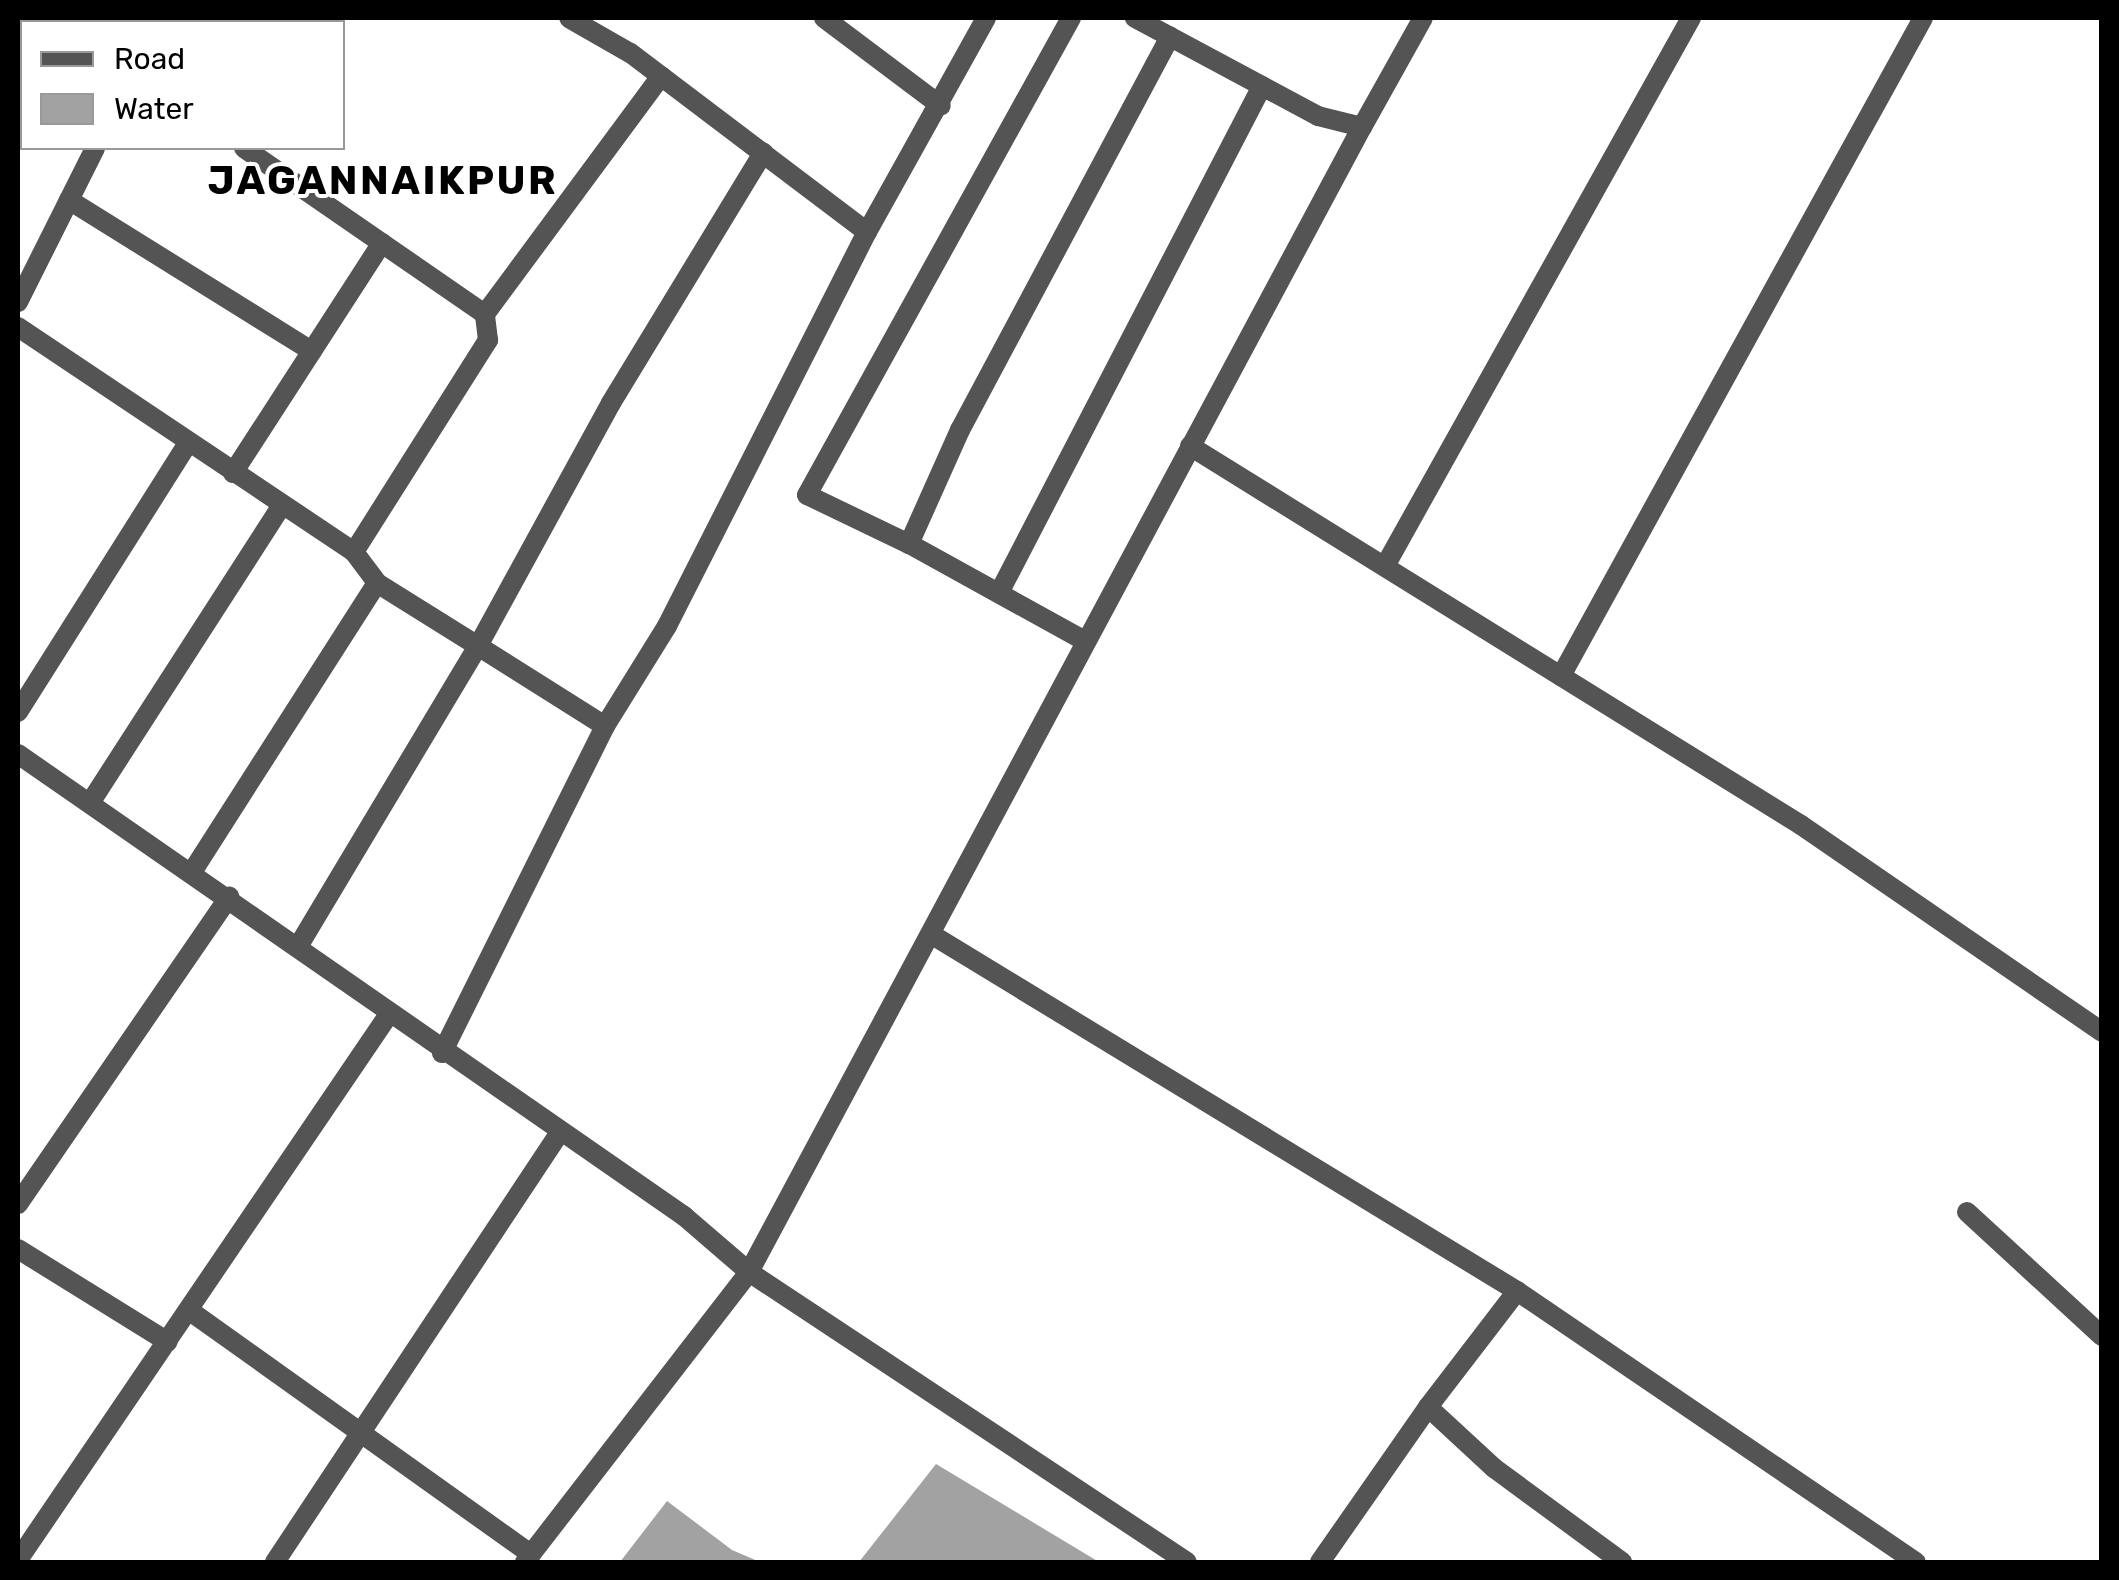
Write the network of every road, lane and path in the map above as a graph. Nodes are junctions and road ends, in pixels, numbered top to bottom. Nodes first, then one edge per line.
1 (569, 18) edge
2 (824, 18) edge
3 (986, 18) edge
4 (1071, 18) edge
5 (1135, 18) edge
6 (1423, 18) edge
7 (1691, 18) edge
8 (1923, 18) edge
9 (1170, 36) junction
10 (661, 76) junction
11 (1262, 86) junction
12 (941, 106) junction
13 (1362, 127) junction
14 (94, 150) edge
15 (247, 150) edge
16 (763, 153) junction
17 (69, 200) junction
18 (866, 232) junction
19 (382, 244) junction
20 (18, 302) edge
21 (485, 314) junction
22 (18, 328) edge
23 (312, 352) junction
24 (188, 443) junction
25 (1190, 446) junction
26 (233, 473) junction
27 (282, 506) junction
28 (909, 544) junction
29 (354, 552) junction
30 (1385, 566) junction
31 (377, 583) junction
32 (999, 594) junction
33 (1085, 641) junction
34 (478, 646) junction
35 (1561, 676) junction
36 (18, 712) edge
37 (605, 726) junction
38 (18, 754) edge
39 (90, 803) junction
40 (192, 872) junction
41 (229, 897) junction
42 (934, 936) junction
43 (299, 945) junction
44 (389, 1014) junction
45 (2102, 1032) edge
46 (442, 1053) junction
47 (560, 1132) junction
48 (18, 1204) edge
49 (1967, 1212) dead end
50 (18, 1249) edge
51 (749, 1272) junction
52 (1517, 1291) junction
53 (190, 1311) junction
54 (2102, 1336) edge
55 (168, 1342) junction
56 (1428, 1407) junction
57 (362, 1436) junction
58 (528, 1558) edge
59 (18, 1560) edge
60 (275, 1562) edge
61 (1187, 1562) edge
62 (1320, 1562) edge
63 (1622, 1562) edge
64 (1916, 1562) edge

1 - 10 street
2 - 12 street
3 - 12 street
4 - 28 street
5 - 9 street
6 - 13 street
7 - 30 street
8 - 35 street
9 - 11 street
9 - 28 street
10 - 16 street
10 - 21 street
11 - 13 street
11 - 32 street
12 - 18 street
13 - 25 street
14 - 17 street
15 - 19 street
16 - 18 street
16 - 34 street
17 - 20 street
17 - 23 street
18 - 37 street
19 - 21 street
19 - 23 street
21 - 29 street
22 - 24 street
23 - 26 street
24 - 26 street
24 - 36 street
25 - 30 street
25 - 33 street
26 - 27 street
27 - 29 street
27 - 39 street
28 - 32 street
29 - 31 street
30 - 35 street
31 - 34 street
31 - 40 street
32 - 33 street
33 - 42 street
34 - 37 street
34 - 43 street
35 - 45 street
37 - 46 street
38 - 39 street
39 - 40 street
40 - 41 street
41 - 43 street
41 - 48 street
42 - 51 street
42 - 52 street
43 - 44 street
44 - 46 street
44 - 53 street
46 - 47 street
47 - 51 street
47 - 57 street
49 - 54 street
50 - 55 street
51 - 58 street
51 - 61 street
52 - 56 street
52 - 64 street
53 - 55 street
53 - 57 street
55 - 59 street
56 - 62 street
56 - 63 street
57 - 58 street
57 - 60 street

